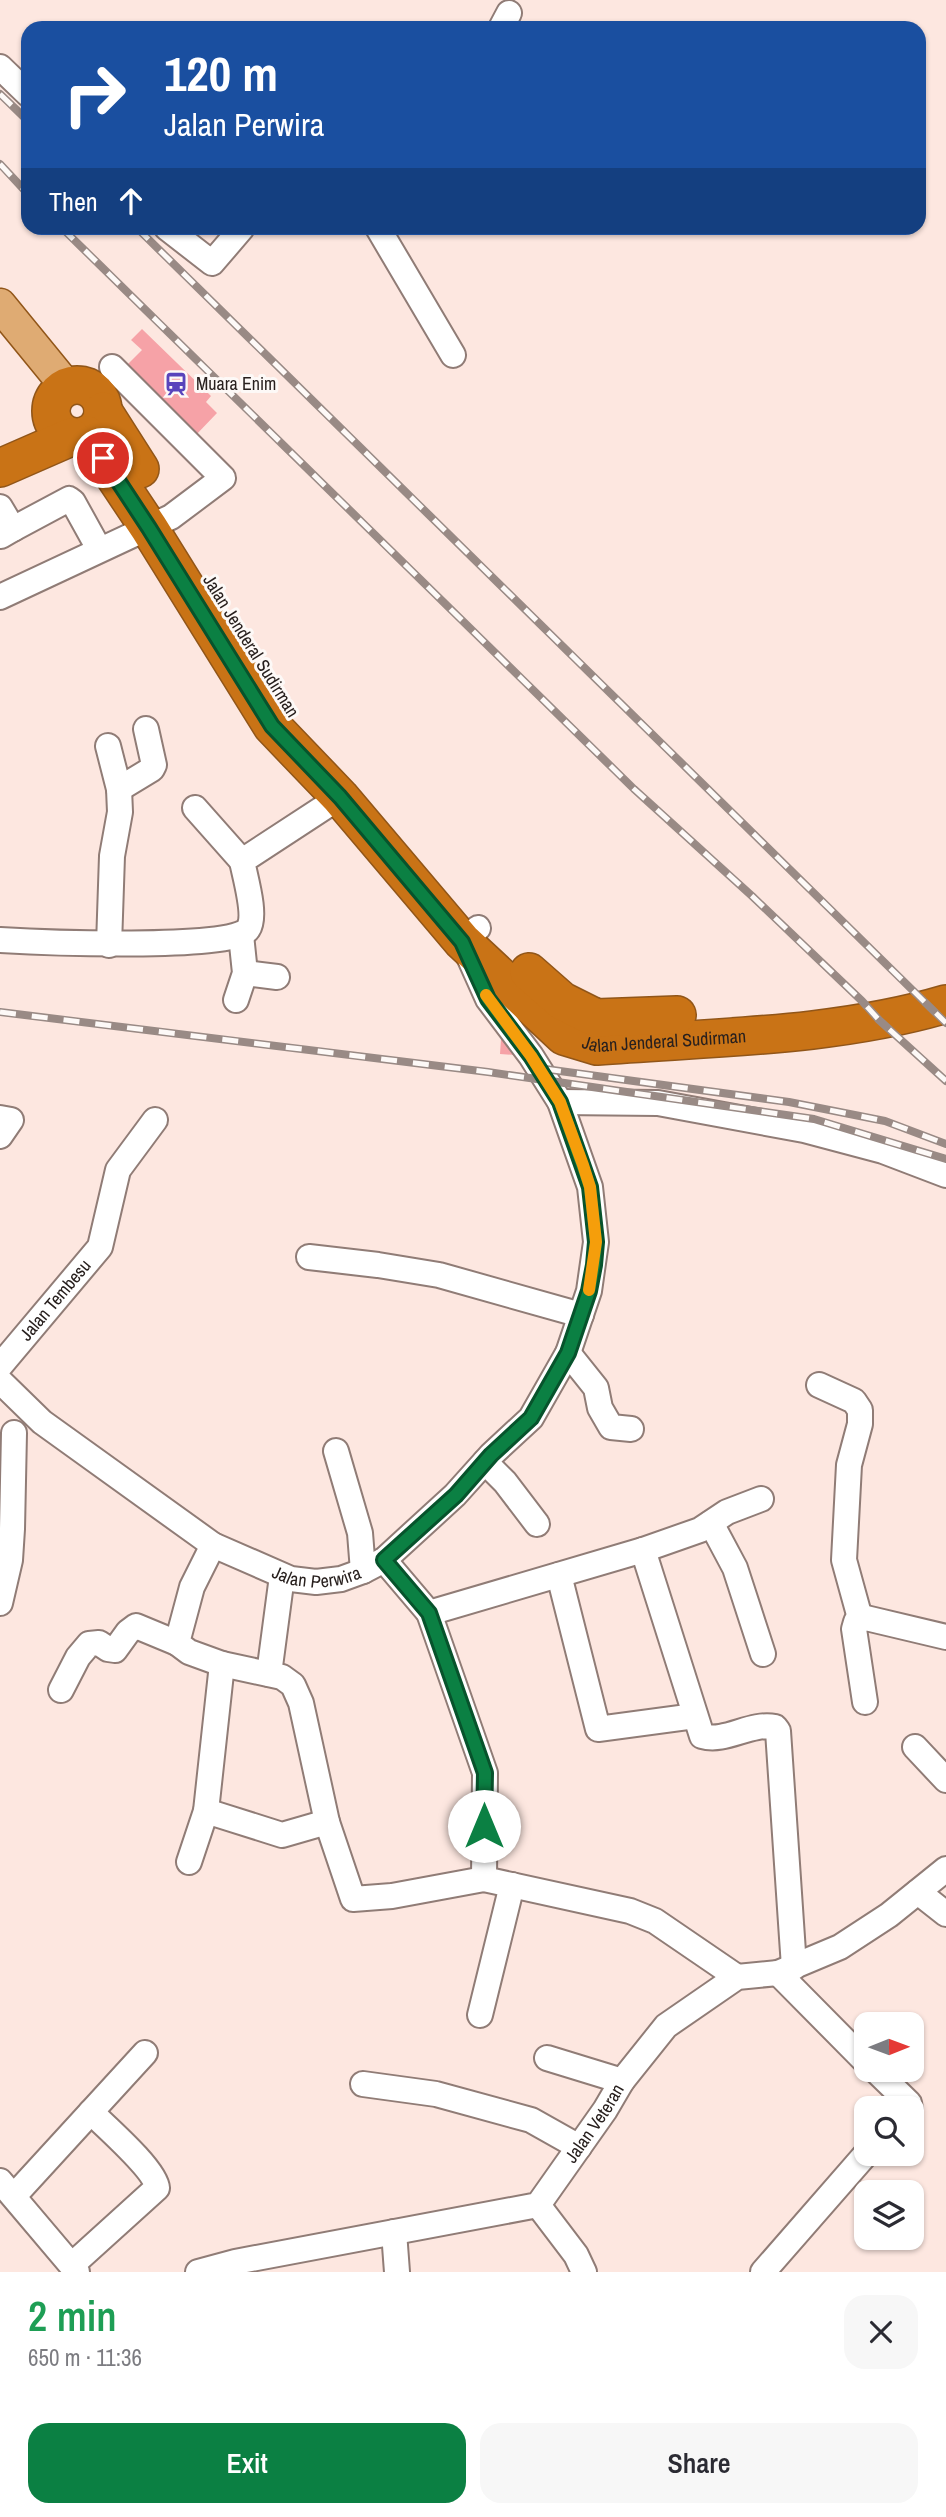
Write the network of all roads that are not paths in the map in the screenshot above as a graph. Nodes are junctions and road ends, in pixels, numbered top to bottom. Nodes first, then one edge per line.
1 (0, 67) edge
2 (21, 87) edge
3 (176, 235) edge
4 (236, 235) edge
5 (382, 235) edge
6 (0, 305) edge
7 (453, 355) dead end
8 (112, 368) dead end
9 (67, 387) joint
10 (78, 426) junction
11 (0, 444) edge
12 (0, 468) edge
13 (0, 507) edge
14 (160, 522) junction
15 (6, 533) edge
16 (99, 549) junction
17 (0, 597) edge
18 (146, 729) dead end
19 (108, 746) dead end
20 (119, 789) junction
21 (340, 797) junction
22 (195, 808) dead end
23 (242, 861) junction
24 (241, 935) junction
25 (470, 935) junction
26 (0, 940) edge
27 (109, 945) junction
28 (245, 973) junction
29 (276, 977) dead end
30 (946, 981) edge
31 (236, 1000) dead end
32 (946, 1004) edge
33 (560, 1102) junction
34 (155, 1120) dead end
35 (946, 1175) edge
36 (309, 1257) dead end
37 (581, 1315) junction
38 (568, 1353) junction
39 (0, 1366) edge
40 (0, 1381) edge
41 (819, 1385) dead end
42 (42, 1422) junction
43 (631, 1429) dead end
44 (7, 1436) edge
45 (336, 1451) dead end
46 (485, 1462) junction
47 (761, 1499) dead end
48 (711, 1523) junction
49 (537, 1524) dead end
50 (213, 1545) junction
51 (643, 1550) junction
52 (373, 1566) junction
53 (559, 1575) junction
54 (282, 1576) junction
55 (0, 1603) edge
56 (429, 1613) junction
57 (860, 1618) junction
58 (946, 1636) edge
59 (177, 1643) junction
60 (763, 1654) dead end
61 (222, 1664) junction
62 (269, 1674) junction
63 (61, 1690) dead end
64 (866, 1702) dead end
65 (695, 1716) junction
66 (915, 1747) dead end
67 (946, 1780) edge
68 (206, 1811) junction
69 (327, 1822) junction
70 (190, 1862) dead end
71 (946, 1869) edge
72 (484, 1879) junction
73 (512, 1885) junction
74 (918, 1892) junction
75 (946, 1913) edge
76 (786, 1970) junction
77 (737, 1977) junction
78 (480, 2015) dead end
79 (854, 2050) edge
80 (145, 2053) dead end
81 (547, 2059) dead end
82 (622, 2081) junction
83 (887, 2082) edge
84 (363, 2084) dead end
85 (902, 2096) edge
86 (91, 2112) junction
87 (579, 2147) junction
88 (856, 2166) edge
89 (7, 2188) edge
90 (538, 2205) junction
91 (394, 2232) junction
92 (74, 2270) edge
93 (198, 2272) edge
94 (397, 2272) edge
95 (584, 2272) edge
96 (763, 2272) edge

1 - 2 street
3 - 4 street
5 - 7 street
6 - 9 main road
8 - 14 street
9 - 10 highway, Jalan Jenderal Sudirman
10 - 11 highway
10 - 12 highway
10 - 14 highway, Jalan Jenderal Sudirman
13 - 15 street
14 - 16 street
14 - 21 highway, Jalan Jenderal Sudirman
14 - 25 highway, Jalan Jenderal Sudirman
15 - 16 street
16 - 17 street
18 - 20 street
19 - 20 street
20 - 27 street
21 - 23 street
21 - 25 highway, Jalan Jenderal Sudirman
22 - 23 street
23 - 24 street
24 - 27 street
24 - 28 street
25 - 30 highway, Jalan Jenderal Sudirman
25 - 32 highway, Jalan Jenderal Sudirman
25 - 33 street, Jalan Perwira
26 - 27 street
28 - 29 street
28 - 31 street
33 - 35 street
33 - 37 street, Jalan Perwira
34 - 39 street, Jalan Tembesu
36 - 37 street
37 - 38 street, Jalan Perwira
38 - 43 street
38 - 46 street, Jalan Perwira
40 - 42 street, Jalan Perwira
41 - 57 street
42 - 44 street
42 - 50 street, Jalan Perwira
44 - 55 street
45 - 52 street
46 - 49 street
46 - 52 street, Jalan Perwira
47 - 48 street
48 - 51 street
48 - 60 street
50 - 54 street, Jalan Perwira
50 - 59 street
51 - 53 street
51 - 65 street
52 - 54 street, Jalan Perwira
52 - 56 street
53 - 56 street
53 - 65 street
54 - 62 street
56 - 72 street
57 - 58 street
57 - 64 street
59 - 61 street
59 - 63 street
61 - 62 street
61 - 68 street
62 - 69 street
65 - 76 street
66 - 67 street
68 - 69 street
68 - 70 street
69 - 72 street
71 - 74 street, Jalan Veteran
72 - 73 street
73 - 77 street
73 - 78 street
74 - 75 street
74 - 76 street, Jalan Veteran
76 - 77 street, Jalan Veteran
76 - 79 street
77 - 82 street, Jalan Veteran
80 - 86 street
81 - 82 street
82 - 87 street, Jalan Veteran
83 - 85 street
84 - 87 street
86 - 89 street
86 - 92 street
87 - 90 street, Jalan Veteran
88 - 96 street
89 - 92 street
90 - 91 street
90 - 95 street
91 - 93 street
91 - 94 street

